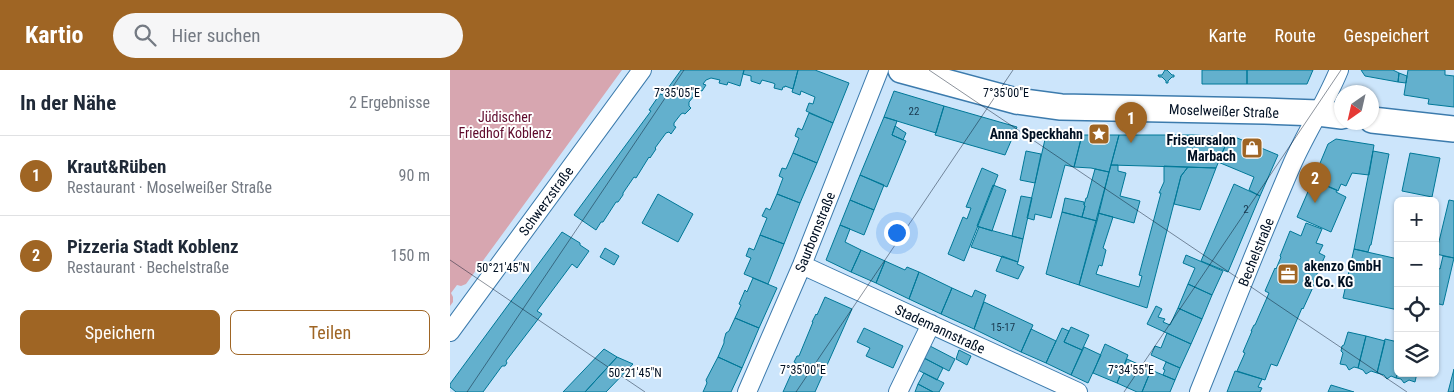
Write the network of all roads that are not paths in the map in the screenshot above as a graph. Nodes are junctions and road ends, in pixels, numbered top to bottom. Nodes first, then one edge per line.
1 (642, 70) edge
2 (878, 70) edge
3 (901, 70) edge
4 (1339, 70) edge
5 (1330, 115) edge
6 (1379, 121) edge
7 (1454, 130) edge
8 (802, 265) junction
9 (931, 324) junction
10 (450, 332) edge
11 (1046, 385) edge
12 (747, 392) edge
13 (898, 392) edge
14 (1078, 392) edge
15 (1199, 392) edge

1 - 10 street, Schwerzstraße
2 - 8 street, Saurbornstraße
3 - 5 street, Moselweißer Straße
4 - 5 street, Bechelstraße
5 - 15 street, Bechelstraße
6 - 7 street
8 - 9 street, Stademannstraße
8 - 12 street, Saurbornstraße
9 - 11 street, Stademannstraße
9 - 13 street
11 - 14 street, Stademannstraße

